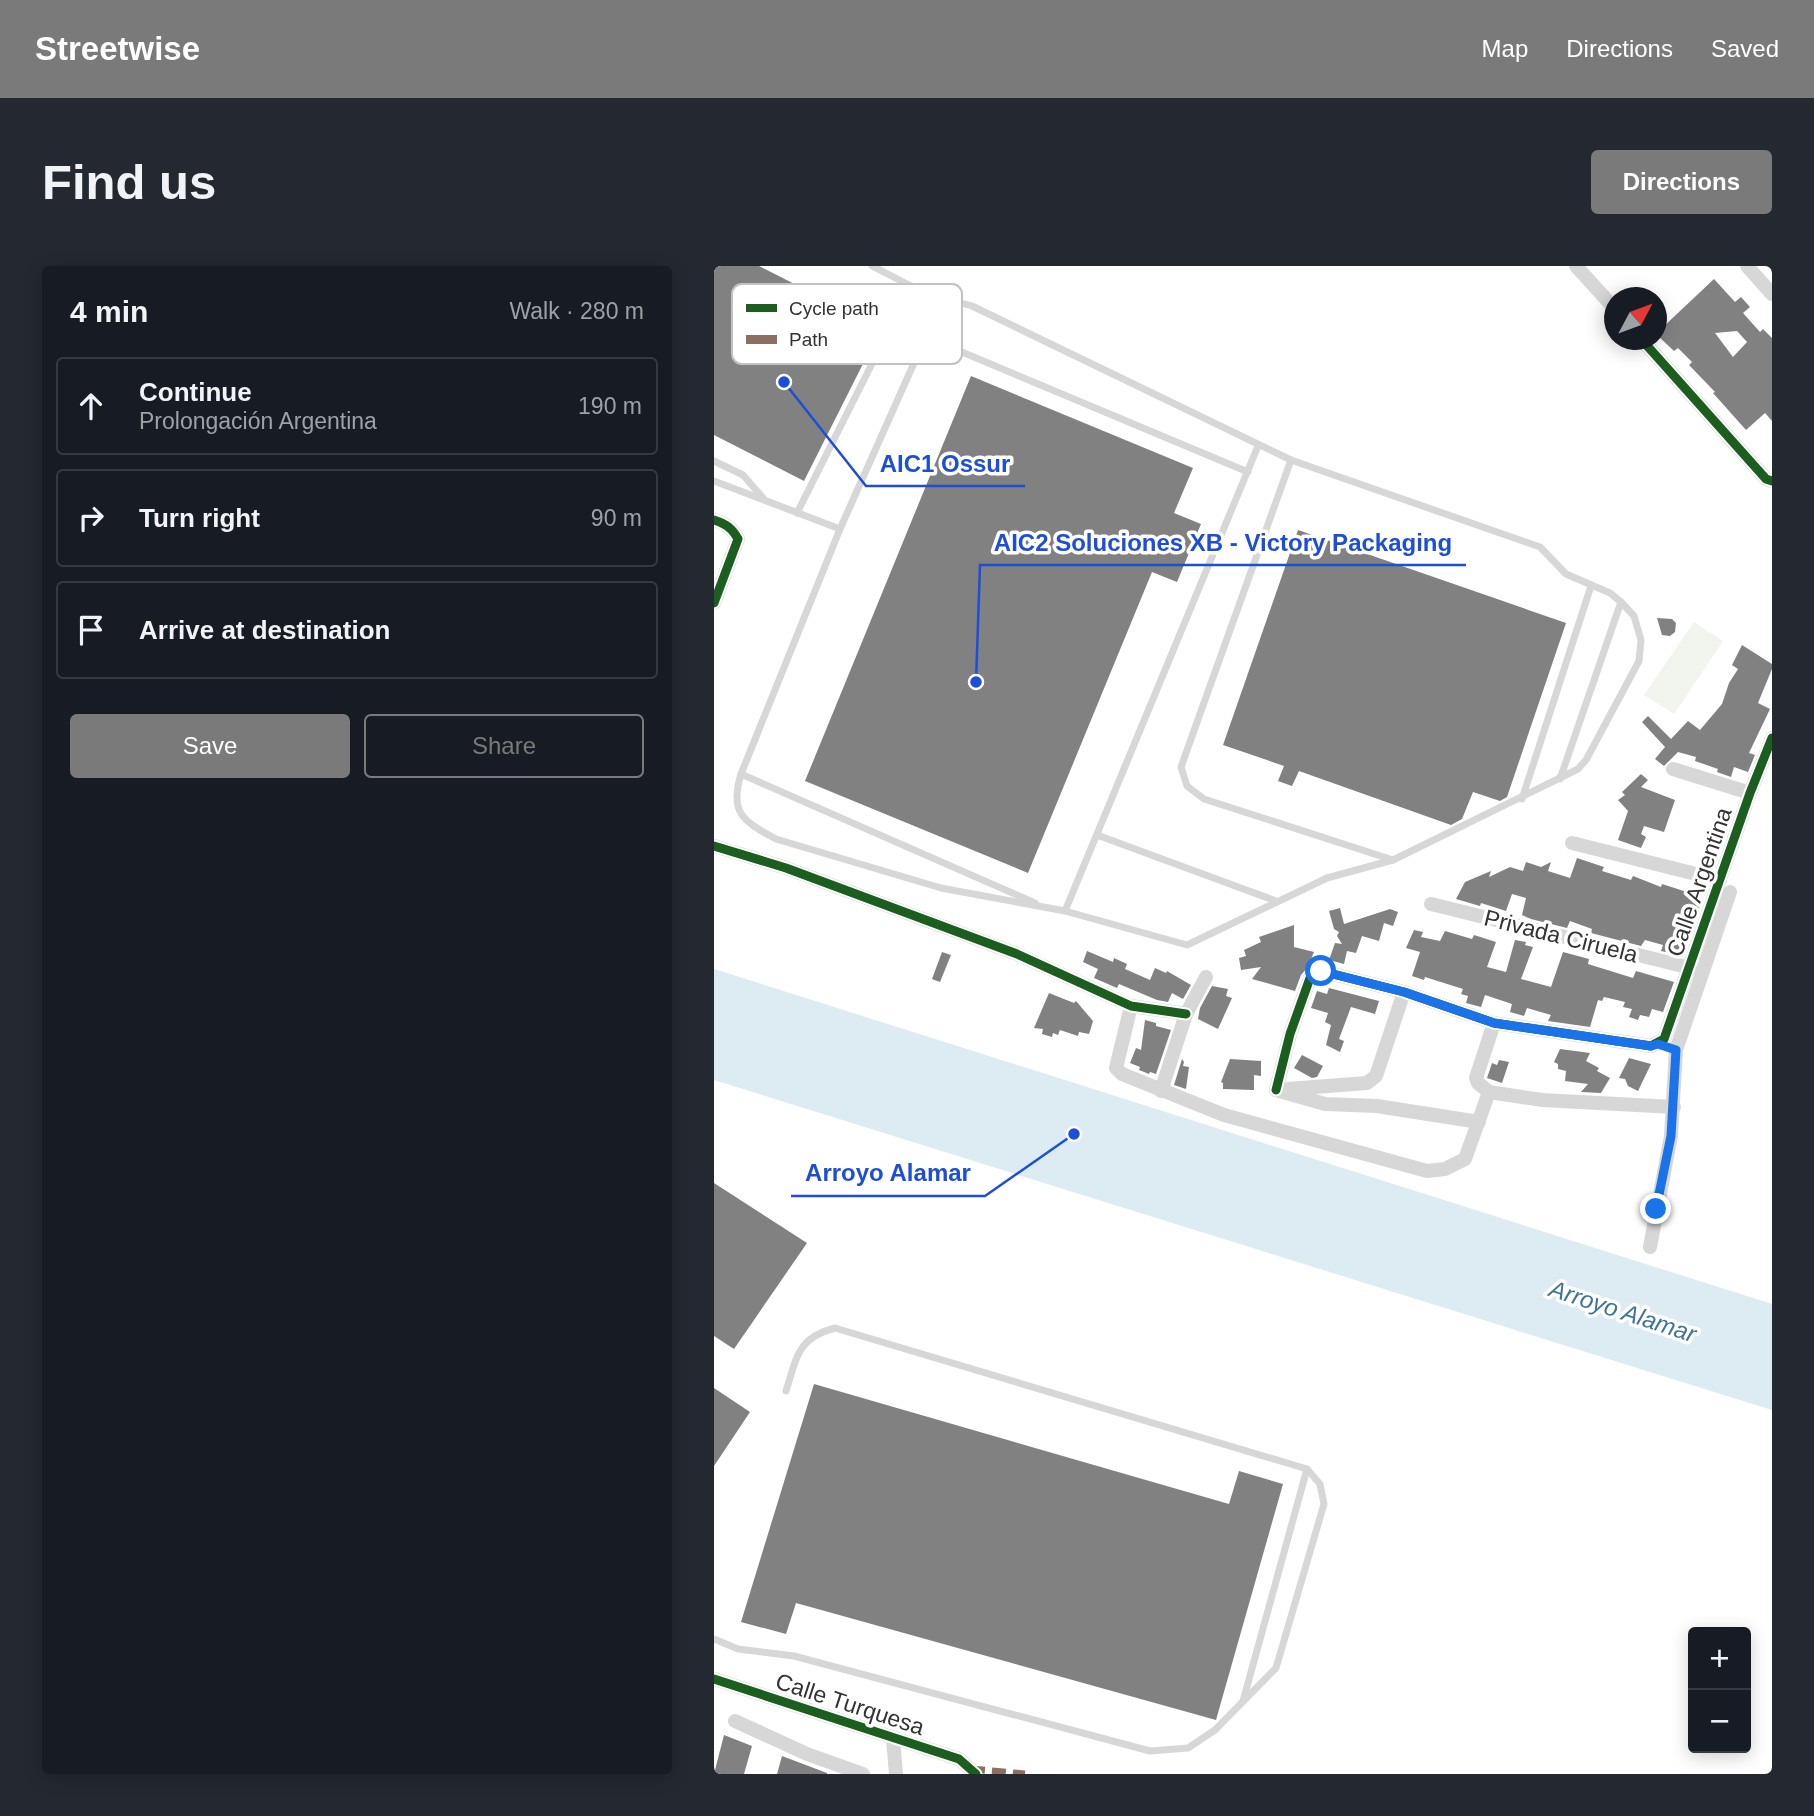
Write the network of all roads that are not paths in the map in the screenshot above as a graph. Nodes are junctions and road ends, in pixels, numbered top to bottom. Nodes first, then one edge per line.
1 (872, 266) edge
2 (1576, 266) edge
3 (1747, 266) edge
4 (907, 284) edge
5 (1772, 294) edge
6 (1604, 297) edge
7 (962, 303) edge
8 (1651, 350) edge
9 (962, 352) edge
10 (872, 364) edge
11 (914, 364) edge
12 (1258, 446) junction
13 (1291, 460) junction
14 (714, 461) edge
15 (1248, 472) junction
16 (714, 481) edge
17 (1772, 481) edge
18 (765, 500) junction
19 (797, 513) junction
20 (714, 520) edge
21 (841, 529) junction
22 (1591, 586) junction
23 (1621, 602) junction
24 (714, 603) edge
25 (1771, 744) edge
26 (1673, 769) dead end
27 (741, 774) junction
28 (1560, 779) junction
29 (1750, 793) junction
30 (1522, 799) junction
31 (1097, 835) junction
32 (1572, 843) dead end
33 (714, 846) edge
34 (1392, 860) junction
35 (1720, 880) junction
36 (1730, 892) dead end
37 (1276, 901) junction
38 (1430, 904) dead end
39 (1047, 908) junction
40 (1065, 911) junction
41 (1690, 968) junction
42 (1206, 976) dead end
43 (1404, 992) junction
44 (1130, 1006) junction
45 (1186, 1014) junction
46 (1494, 1023) junction
47 (1661, 1041) junction
48 (1676, 1050) junction
49 (1483, 1087) junction
50 (1276, 1090) junction
51 (1161, 1091) junction
52 (1674, 1107) junction
53 (1479, 1122) junction
54 (1650, 1247) dead end
55 (786, 1391) dead end
56 (1307, 1469) junction
57 (714, 1639) edge
58 (714, 1679) edge
59 (1242, 1704) junction
60 (735, 1721) dead end
61 (893, 1739) junction
62 (974, 1771) edge
63 (863, 1774) edge
64 (896, 1774) edge

1 - 4 lane
2 - 6 street
3 - 5 street
7 - 12 lane
8 - 17 street
9 - 15 lane
10 - 19 lane
11 - 21 lane
12 - 13 lane
12 - 15 lane
13 - 22 lane
13 - 34 lane
14 - 18 lane
15 - 31 lane
16 - 18 lane
18 - 19 lane
19 - 21 lane
20 - 24 street
21 - 27 lane
22 - 23 lane
22 - 30 lane
23 - 28 lane
23 - 28 lane
25 - 29 street, Calle Argentina
26 - 29 street
27 - 39 lane
27 - 39 lane
28 - 30 lane
29 - 35 street, Calle Argentina
30 - 34 lane
31 - 37 lane
31 - 40 lane
32 - 35 street
33 - 44 street
34 - 37 lane
35 - 41 street, Calle Argentina
36 - 48 street
37 - 40 lane
38 - 41 street, Privada Ciruela
39 - 40 lane
41 - 47 street, Calle Argentina
42 - 45 street
43 - 46 street
43 - 50 street
43 - 50 street
44 - 45 street
44 - 51 street
45 - 51 street
46 - 47 street
46 - 49 street
47 - 48 street
48 - 52 street
49 - 52 street
49 - 53 street
50 - 53 street
51 - 53 street
52 - 54 street
55 - 56 lane
56 - 59 lane
56 - 59 lane
57 - 59 lane
58 - 61 street, Calle Turquesa
60 - 63 street
61 - 62 street, Calle Turquesa
61 - 64 street

